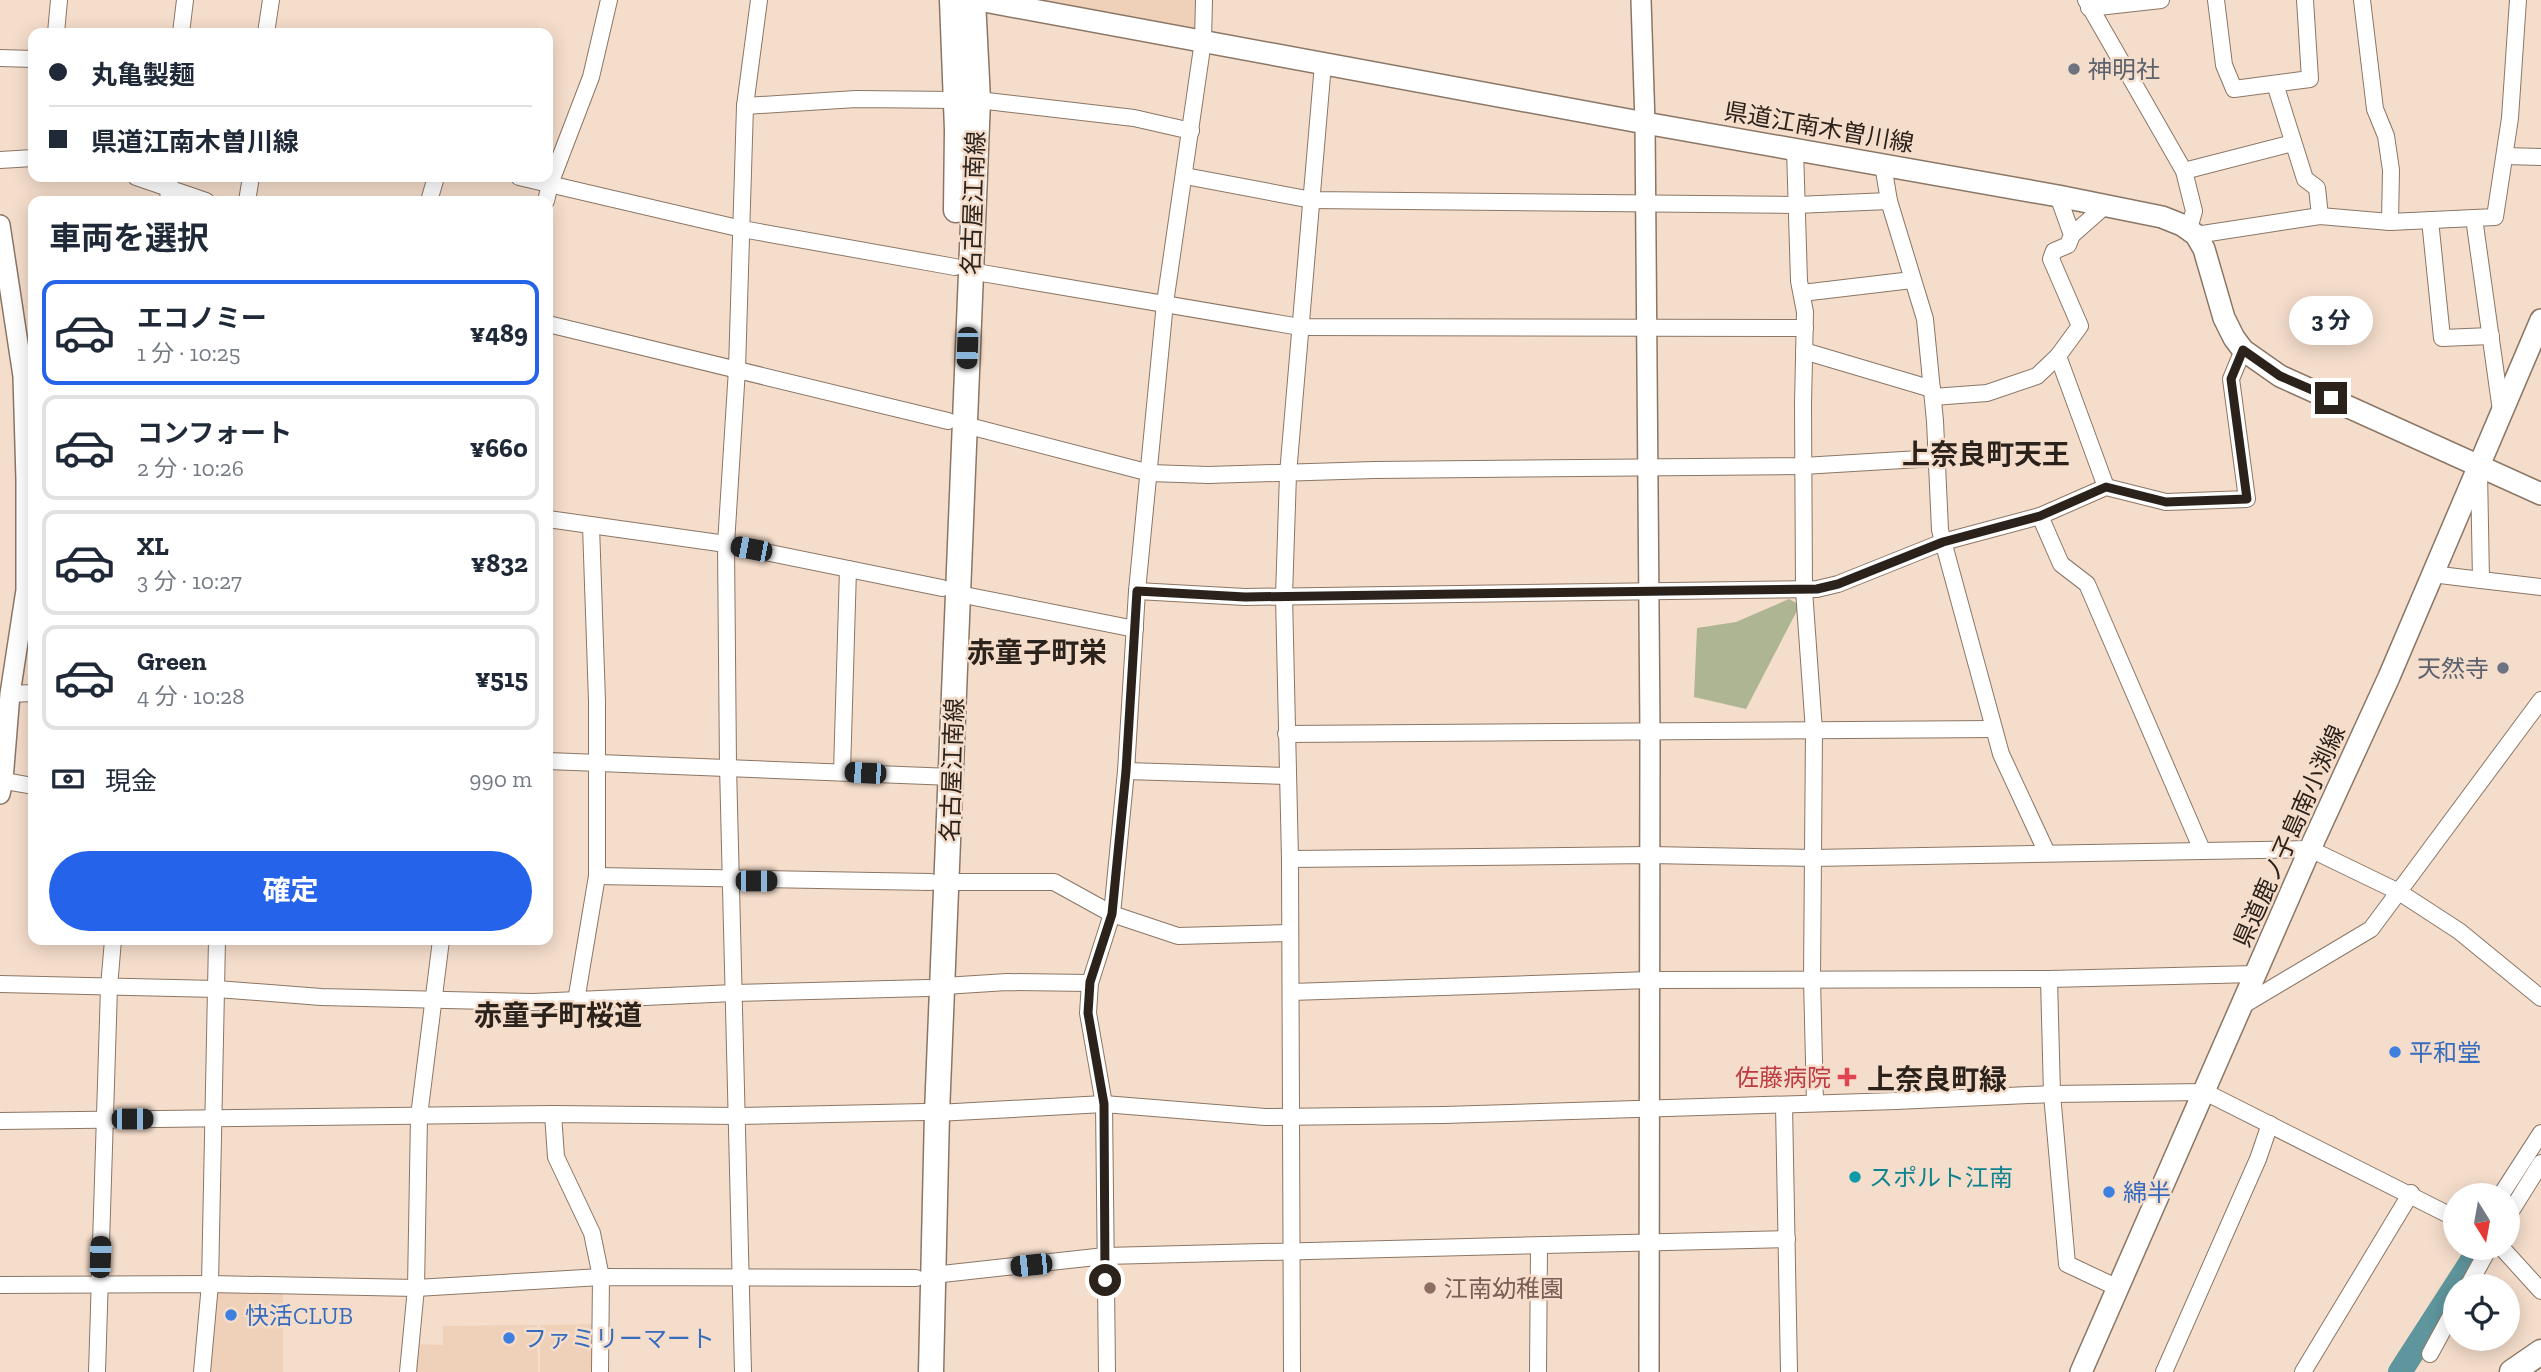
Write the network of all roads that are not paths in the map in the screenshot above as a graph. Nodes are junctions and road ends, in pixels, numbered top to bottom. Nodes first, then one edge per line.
1 (59, 0) edge
2 (185, 0) edge
3 (271, 0) edge
4 (609, 0) edge
5 (759, 0) edge
6 (953, 0) edge
7 (974, 0) edge
8 (979, 0) edge
9 (1204, 0) edge
10 (1641, 0) edge
11 (2154, 0) edge
12 (2161, 0) edge
13 (2216, 0) edge
14 (2305, 0) edge
15 (2362, 0) edge
16 (2518, 0) edge
17 (2088, 4) edge
18 (56, 28) edge
19 (182, 28) edge
20 (267, 28) edge
21 (1203, 41) junction
22 (0, 58) edge
23 (28, 59) edge
24 (1323, 64) junction
25 (2275, 84) junction
26 (967, 100) junction
27 (745, 106) junction
28 (1645, 123) junction
29 (1191, 131) junction
30 (2293, 143) junction
31 (1796, 149) junction
32 (2505, 156) junction
33 (2541, 157) edge
34 (28, 158) edge
35 (0, 160) edge
36 (1883, 165) junction
37 (2184, 171) junction
38 (553, 176) edge
39 (1185, 176) junction
40 (150, 182) edge
41 (541, 182) edge
42 (550, 184) junction
43 (169, 189) edge
44 (191, 196) edge
45 (547, 196) edge
46 (2058, 196) junction
47 (1312, 200) junction
48 (1889, 201) junction
49 (1645, 204) junction
50 (1796, 205) junction
51 (2106, 205) junction
52 (2320, 216) junction
53 (2474, 218) junction
54 (2430, 220) junction
55 (2390, 222) junction
56 (0, 226) edge
57 (743, 229) junction
58 (2193, 232) junction
59 (2072, 234) junction
60 (962, 269) junction
61 (1912, 280) junction
62 (1802, 293) junction
63 (1165, 303) junction
64 (2541, 320) edge
65 (553, 325) edge
66 (1300, 327) junction
67 (1645, 327) junction
68 (1805, 328) junction
69 (2491, 336) junction
70 (2243, 350) junction
71 (1804, 351) junction
72 (2058, 356) junction
73 (26, 361) edge
74 (737, 369) junction
75 (1932, 393) junction
76 (2501, 411) junction
77 (957, 423) junction
78 (1936, 458) junction
79 (2479, 465) junction
80 (1647, 466) junction
81 (1803, 466) junction
82 (1150, 473) junction
83 (1288, 474) junction
84 (28, 475) edge
85 (2106, 487) junction
86 (2541, 494) edge
87 (2040, 516) junction
88 (553, 520) edge
89 (591, 526) junction
90 (1943, 542) junction
91 (726, 544) junction
92 (28, 552) edge
93 (848, 569) junction
94 (2432, 574) junction
95 (2481, 580) junction
96 (2541, 587) edge
97 (1804, 590) junction
98 (950, 591) junction
99 (1137, 591) junction
100 (1648, 592) junction
101 (1284, 596) junction
102 (1135, 629) junction
103 (28, 693) edge
104 (10, 694) junction
105 (2541, 700) edge
106 (1994, 729) junction
107 (1814, 731) junction
108 (1650, 732) junction
109 (1286, 734) junction
110 (553, 761) edge
111 (597, 763) junction
112 (728, 766) junction
113 (1126, 771) junction
114 (842, 772) junction
115 (943, 776) junction
116 (1287, 776) junction
117 (1, 785) edge
118 (28, 786) edge
119 (2310, 849) junction
120 (2202, 850) junction
121 (2047, 853) junction
122 (1650, 855) junction
123 (1813, 858) junction
124 (1290, 859) junction
125 (597, 876) junction
126 (731, 880) junction
127 (940, 882) junction
128 (2399, 892) junction
129 (1112, 914) junction
130 (1290, 933) junction
131 (113, 945) edge
132 (218, 945) edge
133 (440, 945) edge
134 (2256, 974) junction
135 (1812, 979) junction
136 (2049, 979) junction
137 (1650, 980) junction
138 (1090, 982) junction
139 (0, 984) edge
140 (109, 987) junction
141 (936, 987) junction
142 (217, 989) junction
143 (1290, 992) junction
144 (734, 993) junction
145 (2541, 998) edge
146 (434, 999) junction
147 (576, 1001) junction
148 (2242, 1006) junction
149 (2205, 1092) junction
150 (2052, 1094) junction
151 (1815, 1103) junction
152 (1104, 1104) junction
153 (1784, 1105) junction
154 (1651, 1108) junction
155 (931, 1112) junction
156 (553, 1114) junction
157 (419, 1116) junction
158 (738, 1116) junction
159 (1290, 1117) junction
160 (214, 1118) junction
161 (104, 1119) junction
162 (0, 1121) edge
163 (2270, 1124) junction
164 (2541, 1133) edge
165 (2541, 1163) edge
166 (2509, 1183) edge
167 (2411, 1193) junction
168 (2520, 1197) edge
169 (2443, 1210) edge
170 (1787, 1239) junction
171 (1649, 1243) junction
172 (1539, 1247) junction
173 (1292, 1252) junction
174 (1105, 1256) junction
175 (2513, 1260) edge
176 (925, 1276) junction
177 (741, 1277) junction
178 (601, 1278) junction
179 (210, 1284) junction
180 (0, 1285) edge
181 (99, 1285) junction
182 (416, 1288) junction
183 (2118, 1288) junction
184 (2541, 1291) edge
185 (2443, 1330) edge
186 (2541, 1352) edge
187 (2430, 1354) dead end
188 (97, 1372) edge
189 (202, 1372) edge
190 (408, 1372) edge
191 (600, 1372) edge
192 (743, 1372) edge
193 (914, 1372) edge
194 (931, 1372) edge
195 (1107, 1372) edge
196 (1292, 1372) edge
197 (1538, 1372) edge
198 (1649, 1372) edge
199 (1788, 1372) edge
200 (2081, 1372) edge
201 (2164, 1372) edge
202 (2303, 1372) edge
203 (2512, 1372) edge

1 - 18 street
2 - 19 street
3 - 20 street
4 - 38 street
5 - 27 street
6 - 26 main road, 名古屋江南線
7 - 26 main road, 名古屋江南線
8 - 21 main road, 県道江南木曽川線
9 - 21 street
10 - 28 street
11 - 12 street
11 - 17 street
13 - 25 street
14 - 25 street
15 - 55 street
16 - 32 street
17 - 37 street
21 - 24 main road, 県道江南木曽川線
21 - 29 street
22 - 23 street
24 - 28 main road, 県道江南木曽川線
24 - 47 street
25 - 30 street
26 - 27 street
26 - 29 street
26 - 60 main road, 名古屋江南線
27 - 57 street
28 - 31 main road, 県道江南木曽川線
28 - 49 street
29 - 39 street
30 - 37 street
30 - 52 street
31 - 36 main road, 県道江南木曽川線
31 - 50 street
32 - 33 street
32 - 53 street
34 - 35 street
36 - 46 main road, 県道江南木曽川線
36 - 48 street
37 - 58 street
39 - 47 street
39 - 63 street
40 - 43 street
41 - 42 street
42 - 45 street
42 - 57 street
43 - 44 street
46 - 51 main road, 県道江南木曽川線
46 - 59 street
47 - 49 street
47 - 66 street
48 - 50 street
48 - 61 street
49 - 50 street
49 - 67 street
50 - 62 street
51 - 58 main road, 県道江南木曽川線
51 - 59 street
52 - 55 street
52 - 58 street
53 - 54 street
53 - 69 street
54 - 55 street
54 - 69 street
56 - 73 street
57 - 60 street
57 - 74 street
58 - 70 main road
59 - 72 street
60 - 63 street
60 - 77 main road, 名古屋江南線
61 - 62 street
61 - 75 street
62 - 68 street
63 - 66 street
63 - 82 street
64 - 76 main road, 県道鹿ノ子島南小渕線
65 - 74 street
66 - 67 street
66 - 83 street
67 - 68 street
67 - 80 street
68 - 71 street
69 - 76 street
70 - 79 main road
70 - 85 street
71 - 75 street
71 - 81 street
72 - 75 street
72 - 85 street
73 - 84 street
74 - 77 street
74 - 91 street
75 - 78 street
76 - 79 main road, 県道鹿ノ子島南小渕線
77 - 82 street
77 - 98 main road, 名古屋江南線
78 - 81 street
78 - 90 street
79 - 86 main road
79 - 94 main road, 県道鹿ノ子島南小渕線
79 - 95 street
80 - 81 street
80 - 83 street
80 - 100 street
81 - 97 street
82 - 83 street
82 - 99 street
83 - 101 street
85 - 87 street
87 - 90 street
87 - 120 street
88 - 89 street
89 - 91 street
89 - 111 street
90 - 97 street
90 - 106 street
91 - 93 street
91 - 112 street
92 - 104 street
93 - 98 street
93 - 114 street
94 - 95 street
94 - 119 main road, 県道鹿ノ子島南小渕線
95 - 96 street
97 - 100 street
97 - 107 street
98 - 102 street
98 - 115 main road, 名古屋江南線
99 - 101 street
99 - 102 street
100 - 101 street
100 - 108 street
101 - 109 street
102 - 113 street
103 - 104 street
104 - 117 street
105 - 128 street
106 - 107 street
106 - 121 street
107 - 108 street
107 - 123 street
108 - 109 street
108 - 122 street
109 - 116 street
110 - 111 street
111 - 112 street
111 - 125 street
112 - 114 street
112 - 126 street
113 - 116 street
113 - 129 street
114 - 115 street
115 - 127 main road, 名古屋江南線
116 - 124 street
117 - 118 street
119 - 120 street
119 - 128 street
119 - 134 main road, 県道鹿ノ子島南小渕線
120 - 121 street
121 - 123 street
122 - 123 street
122 - 124 street
122 - 137 street
123 - 135 street
124 - 130 street
125 - 126 street
125 - 147 street
126 - 127 street
126 - 144 street
127 - 129 street
127 - 141 main road, 名古屋江南線
128 - 145 street
128 - 148 street
129 - 130 street
129 - 138 street
130 - 143 street
131 - 140 street
132 - 142 street
133 - 146 street
134 - 136 street
134 - 148 main road, 県道鹿ノ子島南小渕線
135 - 136 street
135 - 137 street
135 - 151 street
136 - 150 street
137 - 143 street
137 - 154 street
138 - 141 street
138 - 152 street
139 - 140 street
140 - 142 street
140 - 161 street
141 - 144 street
141 - 155 main road, 名古屋江南線
142 - 146 street
142 - 160 street
143 - 159 street
144 - 147 street
144 - 158 street
146 - 147 street
146 - 157 street
148 - 149 main road, 県道鹿ノ子島南小渕線
149 - 150 street
149 - 163 street
149 - 183 main road, 県道鹿ノ子島南小渕線
150 - 151 street
150 - 183 street
151 - 153 street
152 - 155 street
152 - 159 street
152 - 174 street
153 - 154 street
153 - 170 street
154 - 159 street
154 - 171 street
155 - 158 street
155 - 176 main road, 名古屋江南線
156 - 157 street
156 - 158 street
156 - 178 street
157 - 160 street
157 - 182 street
158 - 177 street
159 - 173 street
160 - 161 street
160 - 179 street
161 - 162 street
161 - 181 street
163 - 167 street
163 - 201 street
164 - 166 street
165 - 168 street
167 - 169 street
167 - 202 street
170 - 171 street
170 - 199 street
171 - 172 street
171 - 198 street
172 - 173 street
172 - 197 street
173 - 174 street
173 - 196 street
174 - 176 street
174 - 195 street
175 - 184 street
176 - 177 street
176 - 193 main road, 名古屋江南線
176 - 194 main road, 名古屋江南線
177 - 178 street
177 - 192 street
178 - 182 street
178 - 191 street
179 - 181 street
179 - 182 street
179 - 189 street
180 - 181 street
181 - 188 street
182 - 190 street
183 - 200 main road, 県道鹿ノ子島南小渕線
185 - 187 street
186 - 203 main road

